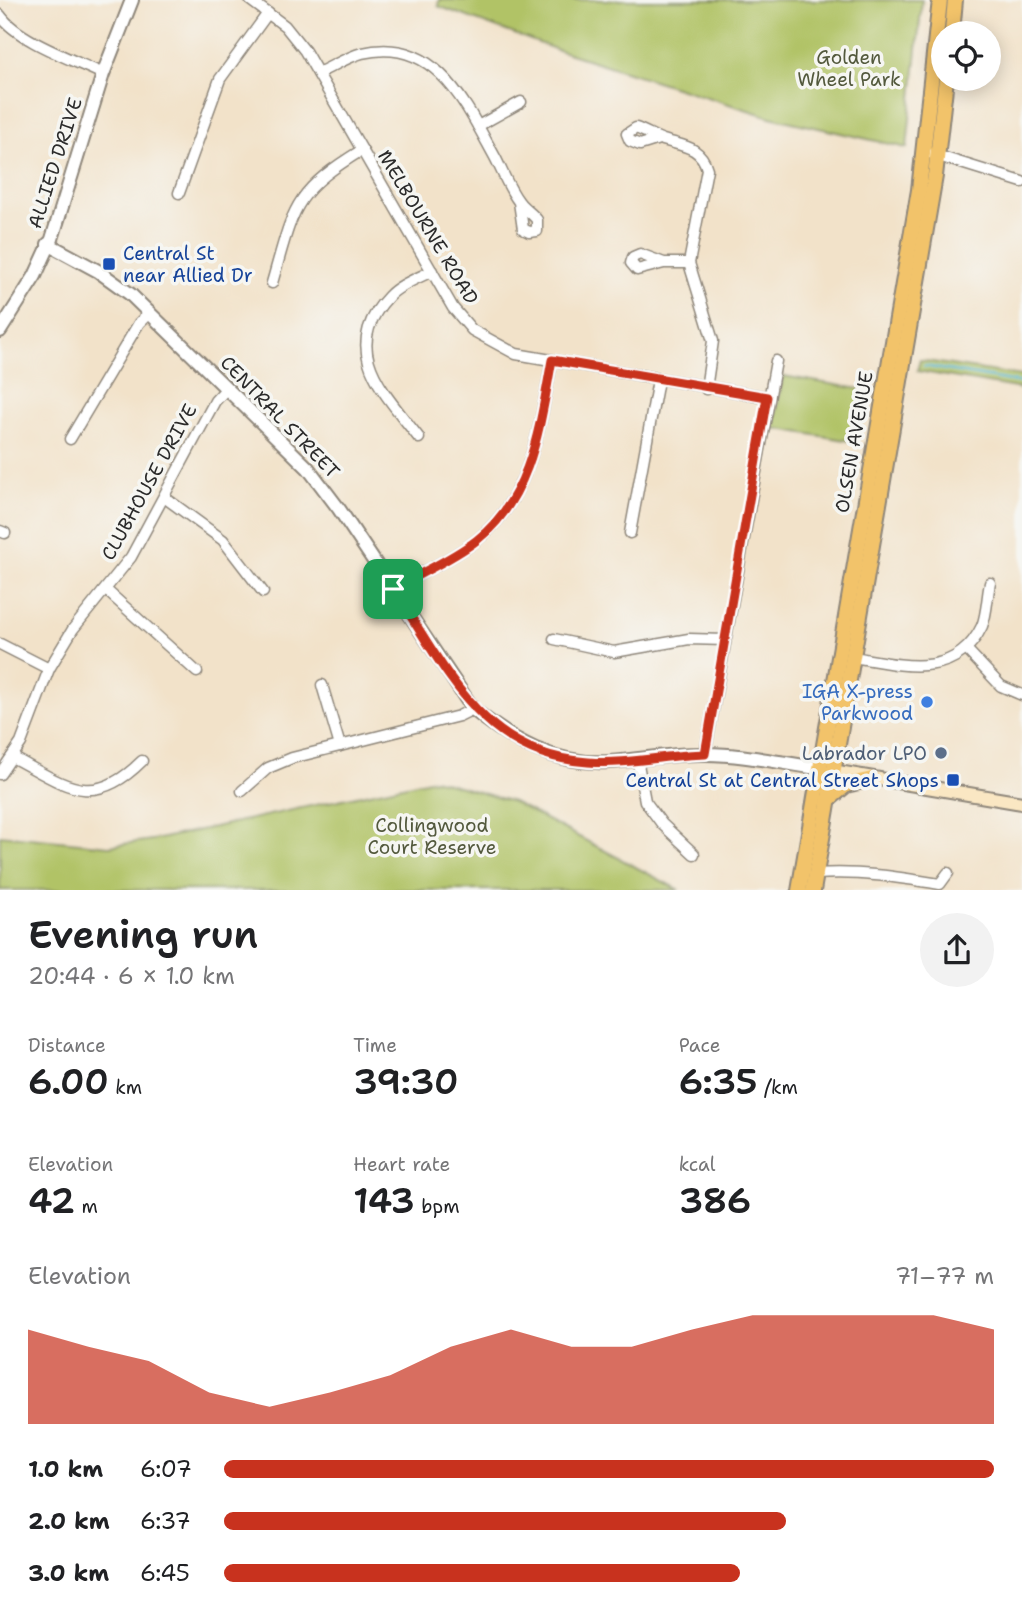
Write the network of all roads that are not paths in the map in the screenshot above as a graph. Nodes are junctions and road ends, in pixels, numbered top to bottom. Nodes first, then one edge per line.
1 (132, 0) edge
2 (250, 0) edge
3 (940, 0) edge
4 (956, 0) edge
5 (268, 13) junction
6 (953, 21) edge
7 (2, 24) edge
8 (318, 73) junction
9 (103, 75) junction
10 (944, 91) edge
11 (521, 102) dead end
12 (478, 126) junction
13 (659, 139) dead end
14 (362, 149) junction
15 (931, 154) junction
16 (1022, 183) edge
17 (179, 193) dead end
18 (519, 202) dead end
19 (48, 244) junction
20 (664, 263) dead end
21 (689, 263) junction
22 (432, 271) junction
23 (272, 283) dead end
24 (150, 312) junction
25 (0, 331) edge
26 (552, 360) junction
27 (776, 361) dead end
28 (658, 380) junction
29 (227, 387) junction
30 (706, 389) junction
31 (767, 397) junction
32 (419, 438) dead end
33 (70, 439) dead end
34 (164, 497) junction
35 (630, 533) dead end
36 (990, 583) dead end
37 (393, 589) junction
38 (106, 590) junction
39 (263, 592) dead end
40 (554, 639) dead end
41 (724, 640) junction
42 (0, 644) edge
43 (967, 650) junction
44 (853, 657) junction
45 (49, 669) junction
46 (197, 671) dead end
47 (322, 685) dead end
48 (1022, 695) edge
49 (473, 709) junction
50 (340, 746) junction
51 (705, 754) junction
52 (12, 757) junction
53 (637, 760) junction
54 (142, 761) dead end
55 (825, 770) junction
56 (0, 774) edge
57 (872, 779) junction
58 (242, 791) dead end
59 (828, 801) junction
60 (1022, 803) edge
61 (695, 854) dead end
62 (948, 873) dead end
63 (816, 874) junction
64 (799, 890) edge
65 (813, 890) edge

1 - 9 street, ALLIED DRIVE
2 - 5 street, MELBOURNE ROAD
3 - 15 main road, OLSEN AVENUE
4 - 6 main road
5 - 8 street, MELBOURNE ROAD
5 - 17 street
7 - 9 street
8 - 12 street
8 - 14 street, MELBOURNE ROAD
9 - 19 street, ALLIED DRIVE
10 - 15 main road, OLSEN AVENUE
11 - 12 street
12 - 18 street
13 - 21 street
14 - 22 street, MELBOURNE ROAD
14 - 23 street
15 - 16 street
15 - 44 main road, OLSEN AVENUE
15 - 55 main road, OLSEN AVENUE
19 - 24 street, CENTRAL STREET
19 - 25 street, ALLIED DRIVE
20 - 21 street
21 - 30 street
22 - 26 street, MELBOURNE ROAD
22 - 32 street
24 - 29 street, CENTRAL STREET
24 - 33 street
26 - 28 street, MELBOURNE ROAD
26 - 37 street
27 - 31 street
28 - 30 street, MELBOURNE ROAD
28 - 35 street
29 - 34 street, CLUBHOUSE DRIVE
29 - 37 street, CENTRAL STREET
30 - 31 street, MELBOURNE ROAD
31 - 41 street
34 - 38 street, CLUBHOUSE DRIVE
34 - 39 street
36 - 43 street
37 - 49 street, CENTRAL STREET
38 - 45 street, CLUBHOUSE DRIVE
38 - 46 street
40 - 41 street
41 - 51 street
42 - 45 street
43 - 44 street
43 - 48 street
44 - 55 main road, OLSEN AVENUE
45 - 52 street, CLUBHOUSE DRIVE
47 - 50 street
49 - 50 street
49 - 53 street, CENTRAL STREET
50 - 58 street
51 - 53 street, CENTRAL STREET
51 - 55 street, CENTRAL STREET
52 - 54 street
52 - 56 street, CLUBHOUSE DRIVE
53 - 61 street
55 - 57 main road, CENTRAL STREET
55 - 59 main road, OLSEN AVENUE
55 - 64 main road, OLSEN AVENUE
57 - 59 main road
57 - 60 main road, CENTRAL STREET
59 - 63 main road, OLSEN AVENUE
62 - 63 street
63 - 65 main road, OLSEN AVENUE

